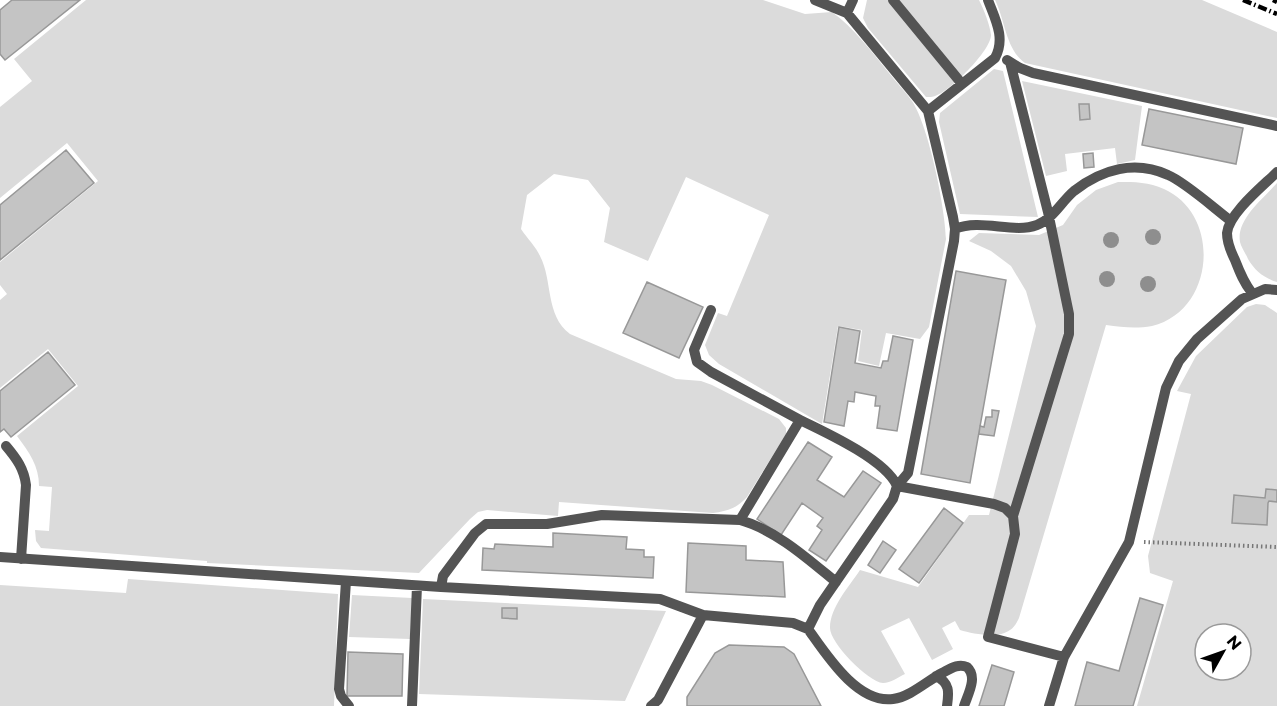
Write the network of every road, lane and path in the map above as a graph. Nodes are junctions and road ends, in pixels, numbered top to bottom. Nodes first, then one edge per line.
1 (815, 0) edge
2 (853, 0) edge
3 (893, 0) edge
4 (988, 0) edge
5 (847, 13) junction
6 (999, 51) junction
7 (1010, 62) junction
8 (962, 84) junction
9 (928, 111) junction
10 (1277, 126) edge
11 (1277, 172) edge
12 (1049, 217) junction
13 (1231, 221) junction
14 (955, 229) junction
15 (1277, 290) edge
16 (1252, 293) junction
17 (711, 310) dead end
18 (800, 420) junction
19 (6, 446) dead end
20 (897, 486) junction
21 (1013, 516) junction
22 (740, 520) junction
23 (1128, 542) junction
24 (1277, 547) edge
25 (0, 557) edge
26 (21, 559) junction
27 (346, 581) junction
28 (836, 582) junction
29 (417, 586) junction
30 (441, 587) junction
31 (703, 615) junction
32 (808, 629) junction
33 (1064, 657) junction
34 (936, 676) junction
35 (349, 706) edge
36 (412, 706) edge
37 (651, 706) edge
38 (946, 706) edge
39 (964, 706) edge
40 (1049, 706) edge

1 - 5 lane
2 - 5 lane
3 - 8 lane
4 - 6 lane
5 - 9 lane
6 - 7 lane
6 - 8 lane
7 - 10 lane
7 - 12 lane
8 - 9 lane
9 - 14 lane
11 - 13 lane
12 - 13 lane
12 - 14 lane
12 - 21 lane
13 - 16 lane
14 - 20 lane
15 - 16 lane
16 - 23 lane
17 - 18 lane
18 - 20 lane
18 - 22 lane
19 - 26 lane
20 - 21 lane
20 - 28 lane
21 - 33 lane
22 - 28 lane
22 - 30 lane
23 - 24 path
23 - 33 lane
25 - 26 lane
26 - 27 lane
27 - 29 lane
27 - 35 lane
28 - 32 lane
29 - 30 lane
29 - 36 lane
30 - 31 lane
31 - 32 lane
31 - 37 lane
32 - 34 lane
33 - 40 lane
34 - 38 lane
34 - 39 lane

